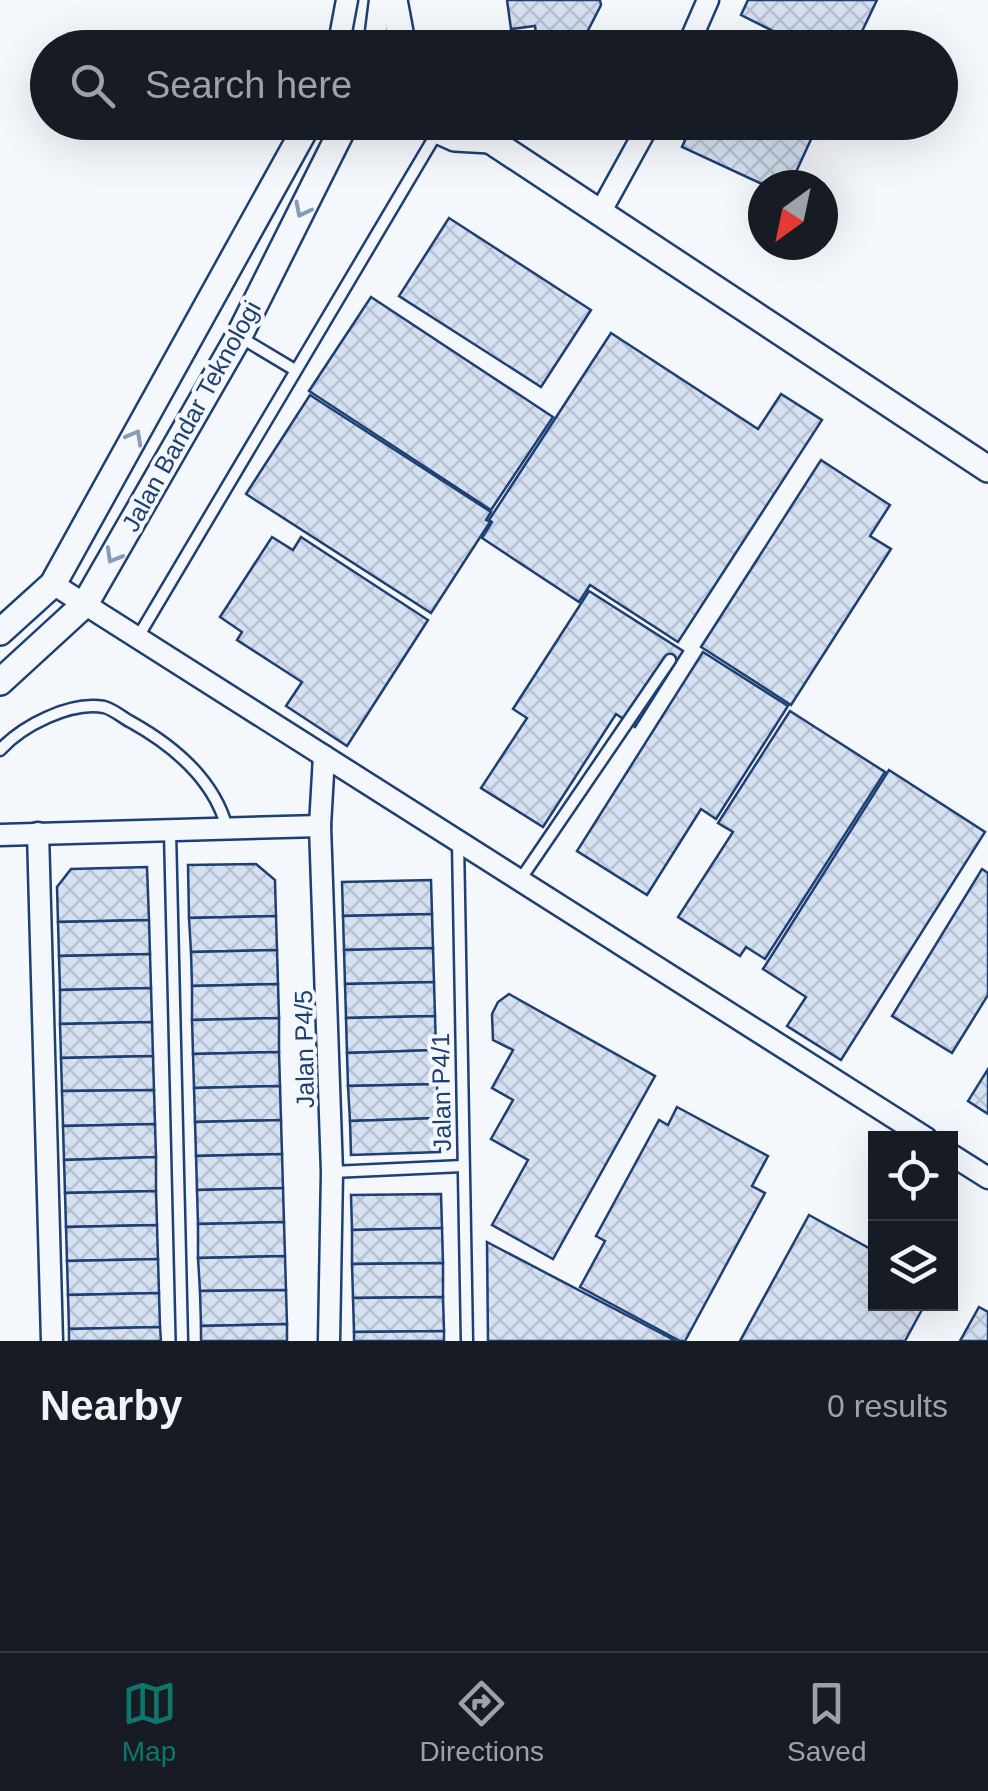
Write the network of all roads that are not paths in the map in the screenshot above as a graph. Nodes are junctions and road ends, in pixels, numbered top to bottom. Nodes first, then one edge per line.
1 (347, 0) edge
2 (380, 0) edge
3 (394, 0) edge
4 (708, 0) edge
5 (341, 30) edge
6 (376, 30) edge
7 (400, 30) edge
8 (695, 30) edge
9 (299, 140) edge
10 (337, 140) edge
11 (420, 140) edge
12 (496, 140) edge
13 (640, 140) edge
14 (602, 211) junction
15 (238, 336) junction
16 (295, 370) junction
17 (988, 469) edge
18 (53, 584) junction
19 (85, 604) junction
20 (0, 632) edge
21 (138, 638) junction
22 (670, 660) dead end
23 (0, 682) edge
24 (0, 750) edge
25 (324, 756) junction
26 (320, 826) junction
27 (227, 829) junction
28 (170, 832) junction
29 (38, 833) junction
30 (0, 835) edge
31 (458, 842) junction
32 (520, 880) junction
33 (915, 1131) edge
34 (958, 1159) edge
35 (463, 1166) junction
36 (332, 1172) junction
37 (988, 1178) edge
38 (52, 1341) edge
39 (182, 1341) edge
40 (329, 1341) edge
41 (467, 1341) edge

1 - 5 street
2 - 6 street
3 - 7 street
4 - 8 street
18 -> 9 street, Jalan Bandar Teknologi
10 -> 15 street, Jalan Bandar Teknologi
11 - 16 lane
12 - 14 street
13 - 14 street
14 - 17 street
15 - 16 lane
15 -> 19 street, Jalan Bandar Teknologi
16 - 21 lane
18 - 19 street
18 - 20 street, Jalan Bandar Teknologi
19 - 21 street
19 - 23 street, Jalan Bandar Teknologi
21 - 25 street
22 - 32 lane
24 - 27 lane
25 - 26 street, Jalan P4/5
25 - 31 street
26 - 27 street
26 - 36 street, Jalan P4/5
27 - 28 street
28 - 29 street
28 - 39 lane
29 - 30 street
29 - 38 street
31 - 32 street
31 - 35 lane, Jalan P4/1
32 - 33 street
34 - 37 street
35 - 36 lane
35 - 41 lane, Jalan P4/1
36 - 40 street, Jalan P4/5

